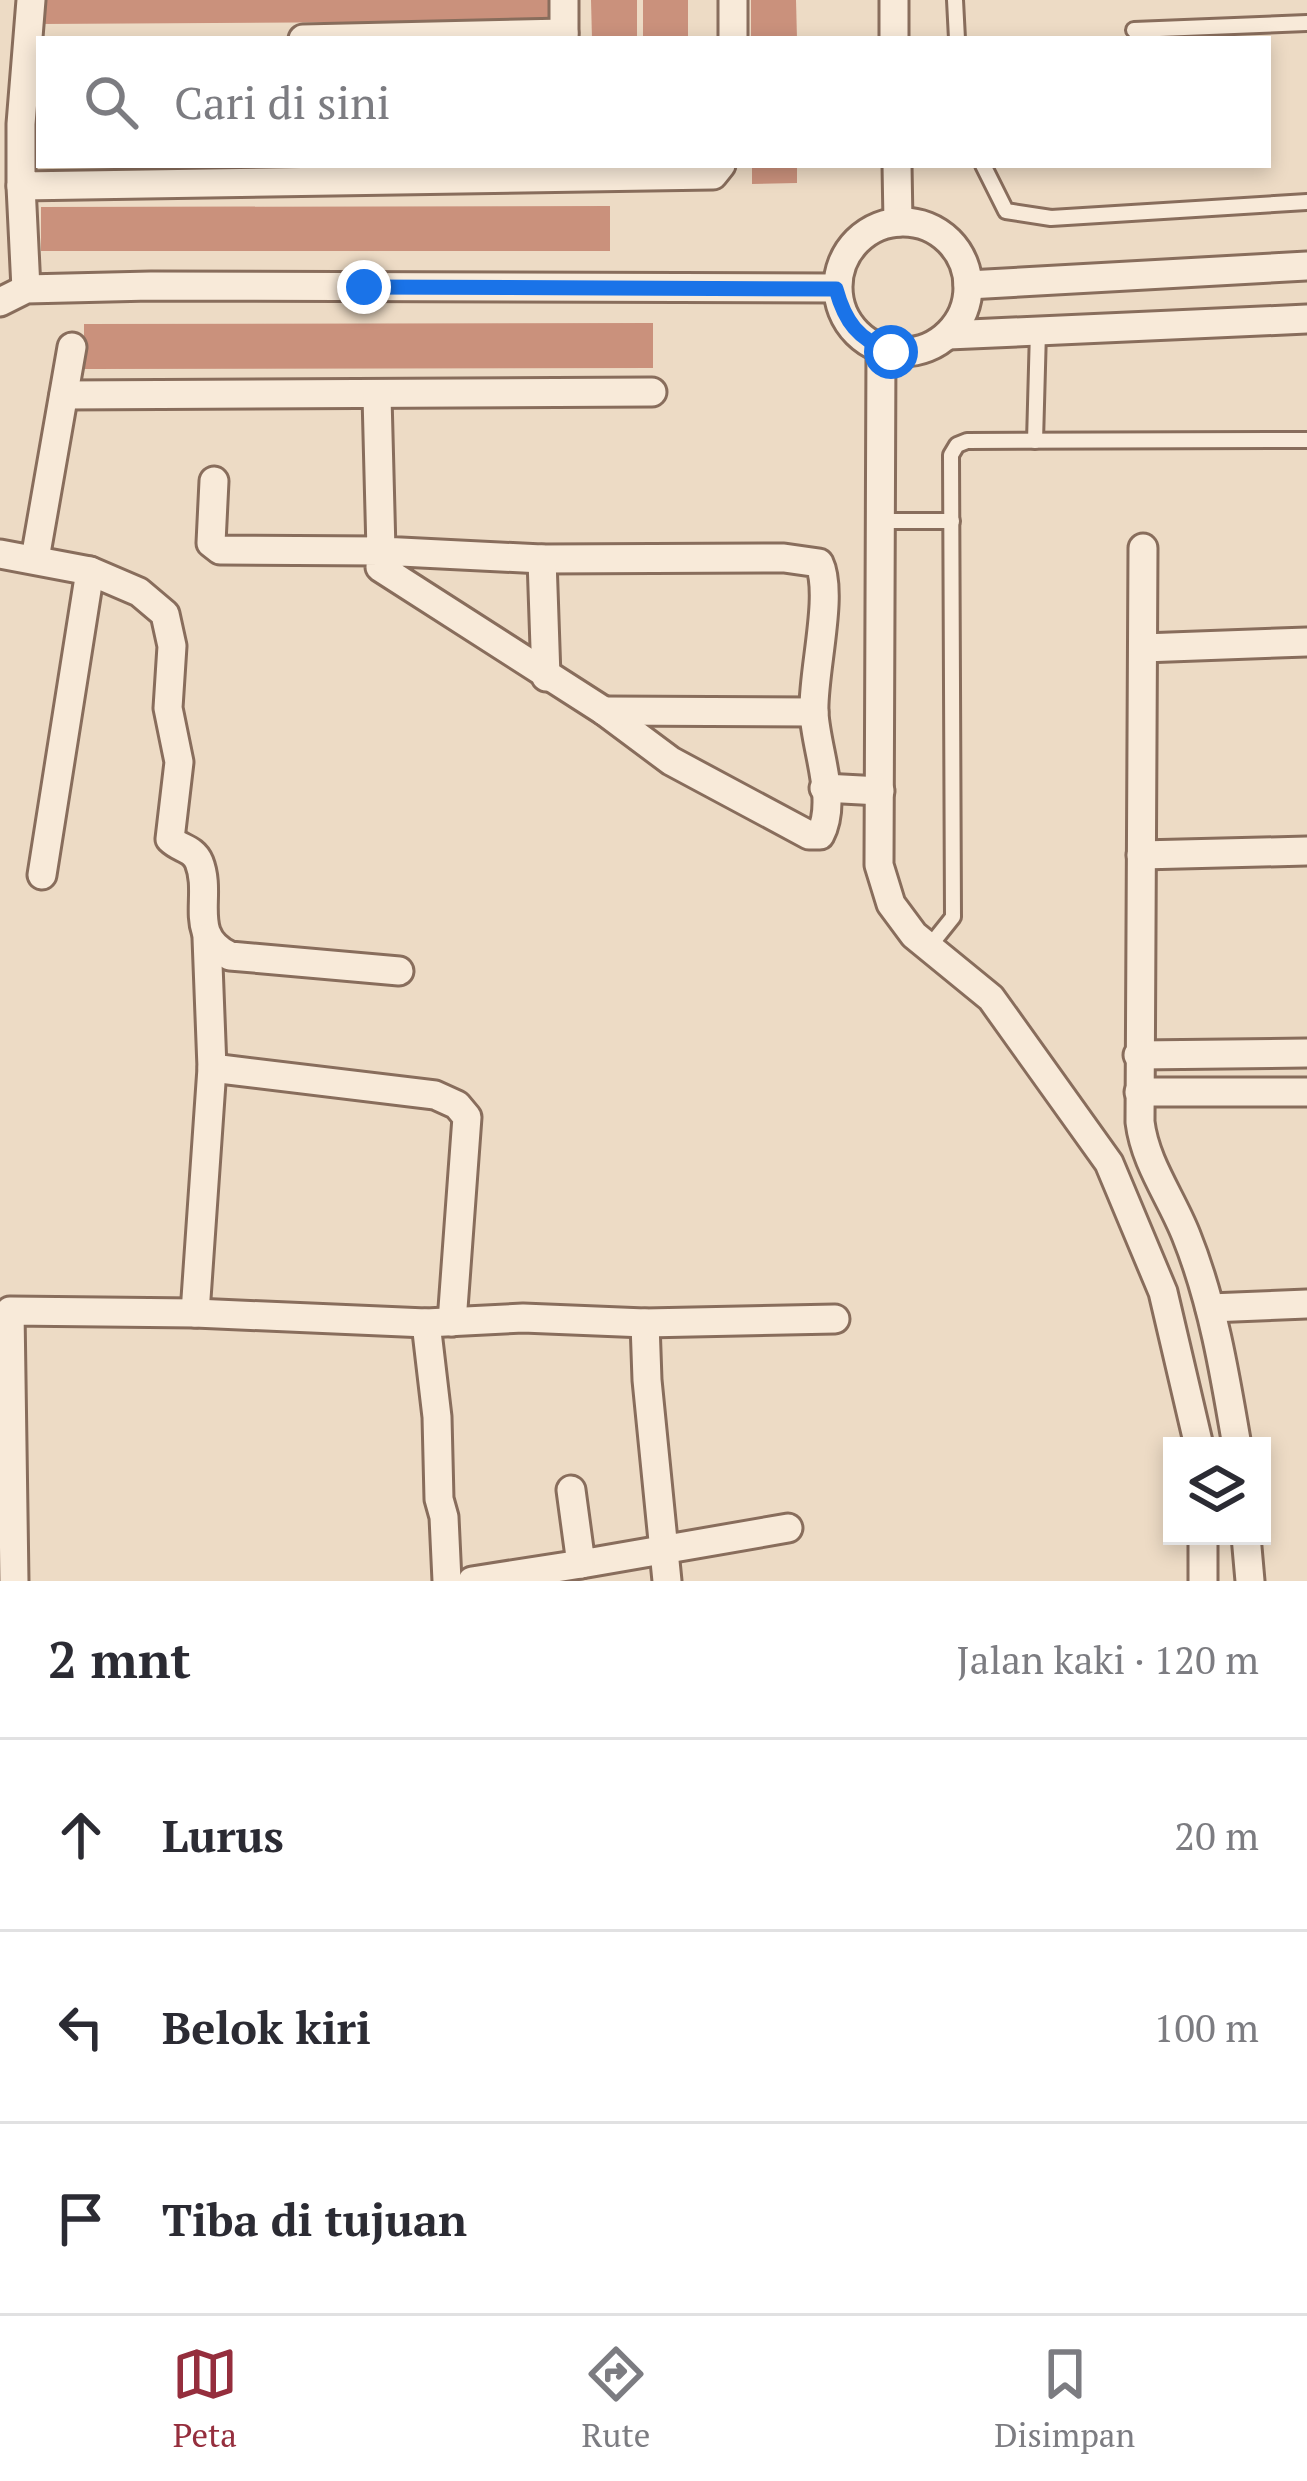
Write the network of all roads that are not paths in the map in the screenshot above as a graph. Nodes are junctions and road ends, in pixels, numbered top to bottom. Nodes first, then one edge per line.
1 (31, 0) edge
2 (564, 0) edge
3 (733, 0) edge
4 (894, 0) edge
5 (955, 0) edge
6 (1307, 23) edge
7 (1134, 30) dead end
8 (564, 36) edge
9 (733, 36) edge
10 (894, 36) edge
11 (957, 36) edge
12 (34, 45) edge
13 (718, 168) edge
14 (897, 168) edge
15 (984, 168) edge
16 (566, 170) edge
17 (21, 186) junction
18 (1307, 202) edge
19 (898, 222) junction
20 (1307, 266) edge
21 (968, 285) junction
22 (836, 289) junction
23 (13, 295) edge
24 (1307, 319) edge
25 (1038, 331) junction
26 (948, 335) junction
27 (71, 347) dead end
28 (881, 348) junction
29 (652, 392) dead end
30 (64, 395) junction
31 (377, 396) junction
32 (1307, 440) edge
33 (1035, 441) junction
34 (214, 481) dead end
35 (881, 521) junction
36 (952, 521) junction
37 (1143, 548) dead end
38 (381, 551) junction
39 (0, 554) edge
40 (35, 560) junction
41 (542, 560) junction
42 (90, 571) junction
43 (1307, 642) edge
44 (1143, 648) junction
45 (546, 677) junction
46 (604, 712) junction
47 (814, 712) junction
48 (824, 788) junction
49 (880, 791) junction
50 (1307, 851) edge
51 (1142, 855) junction
52 (42, 875) dead end
53 (207, 938) junction
54 (929, 947) junction
55 (399, 971) dead end
56 (1307, 1053) edge
57 (1138, 1055) junction
58 (212, 1068) junction
59 (1139, 1092) junction
60 (1307, 1092) edge
61 (1307, 1304) edge
62 (1210, 1308) junction
63 (195, 1313) junction
64 (835, 1319) dead end
65 (439, 1322) junction
66 (645, 1323) junction
67 (1197, 1437) edge
68 (1235, 1437) edge
69 (571, 1490) dead end
70 (788, 1528) dead end
71 (1203, 1545) edge
72 (1247, 1545) edge
73 (665, 1548) junction
74 (581, 1564) junction
75 (14, 1581) edge
76 (447, 1581) edge
77 (472, 1581) edge
78 (667, 1581) edge
79 (1203, 1581) edge
80 (1250, 1581) edge

1 - 12 street
2 - 8 street
3 - 9 street
4 - 10 street
5 - 11 lane
6 - 7 lane
12 - 17 street
13 - 16 street
14 - 19 street
15 - 18 lane
16 - 17 street
17 - 23 street
19 - 21 street
19 - 22 street
20 - 21 street
21 - 26 street
22 - 23 street
22 - 28 street
24 - 25 street
25 - 26 street
25 - 33 lane
26 - 28 street
27 - 30 street
28 - 35 street
29 - 31 street
30 - 31 street
30 - 40 street
31 - 38 street
32 - 33 lane
33 - 36 lane
34 - 38 street
35 - 36 lane
35 - 49 street
36 - 54 lane
37 - 44 street
38 - 41 street
38 - 45 street
39 - 40 street
40 - 42 street
41 - 45 street
41 - 47 street
42 - 52 street
42 - 53 street
43 - 44 street
44 - 51 street
45 - 46 street
46 - 47 street
46 - 48 street
47 - 48 street
48 - 49 street
49 - 54 street
50 - 51 street
51 - 57 street
53 - 55 street
53 - 58 street
54 - 67 street
56 - 57 street
57 - 59 street
58 - 63 street
58 - 65 street
59 - 60 street
59 - 62 street
61 - 62 street
62 - 68 street
63 - 65 street
63 - 75 street
64 - 66 street
65 - 66 street
65 - 76 street
66 - 73 street
69 - 74 street
70 - 73 street
71 - 79 street
72 - 80 street
73 - 74 street
73 - 78 street
74 - 77 street

